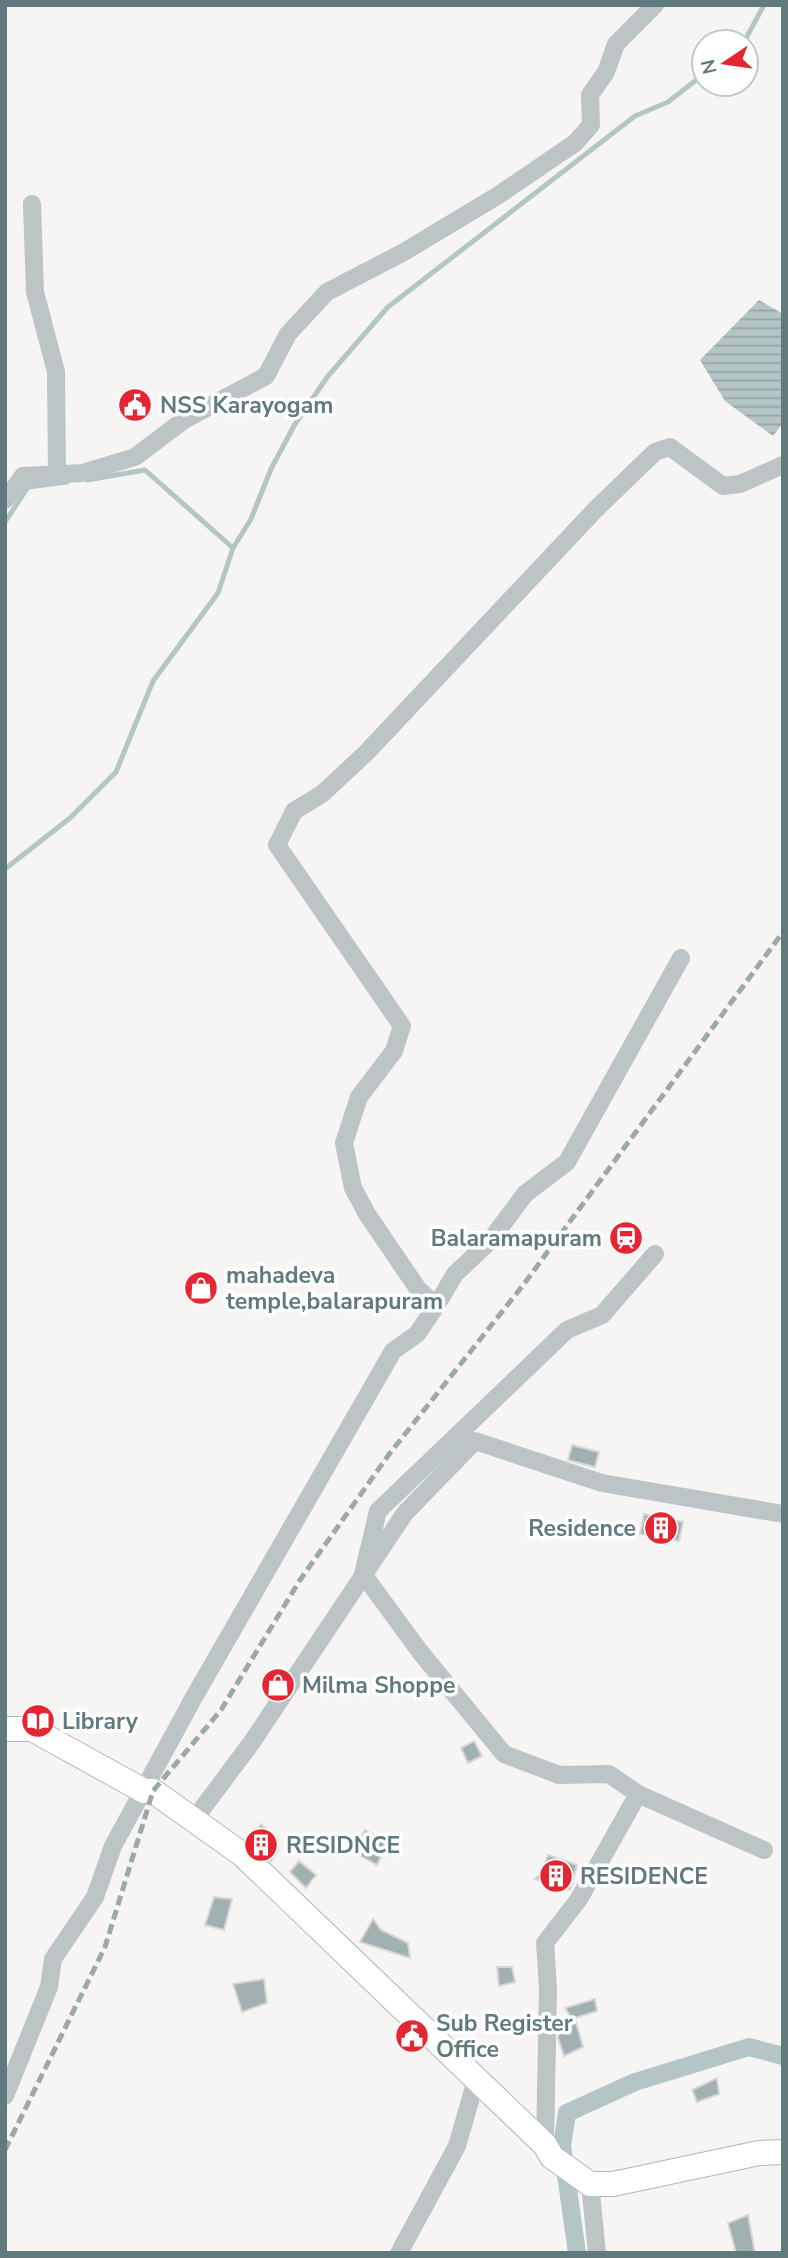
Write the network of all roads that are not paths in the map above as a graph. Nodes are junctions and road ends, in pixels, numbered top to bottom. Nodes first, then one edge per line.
1 (651, 7) edge
2 (32, 204) dead end
3 (781, 470) edge
4 (57, 474) junction
5 (5, 500) edge
6 (681, 958) dead end
7 (655, 1254) dead end
8 (436, 1306) junction
9 (783, 1514) edge
10 (363, 1574) junction
11 (5, 1729) edge
12 (144, 1791) junction
13 (638, 1794) junction
14 (193, 1821) junction
15 (764, 1850) dead end
16 (476, 2080) junction
17 (5, 2095) edge
18 (549, 2151) junction
19 (783, 2152) edge
20 (590, 2185) junction
21 (399, 2253) edge
22 (597, 2253) edge

1 - 4 street
2 - 4 street
3 - 8 street
4 - 5 street
6 - 8 street
7 - 10 street
8 - 12 street
9 - 10 street
10 - 13 street
10 - 14 street
11 - 12 main road
12 - 14 main road
12 - 17 street
13 - 15 street
13 - 18 street
14 - 16 main road
16 - 18 main road
16 - 21 street
18 - 20 main road
19 - 20 main road
20 - 22 street

